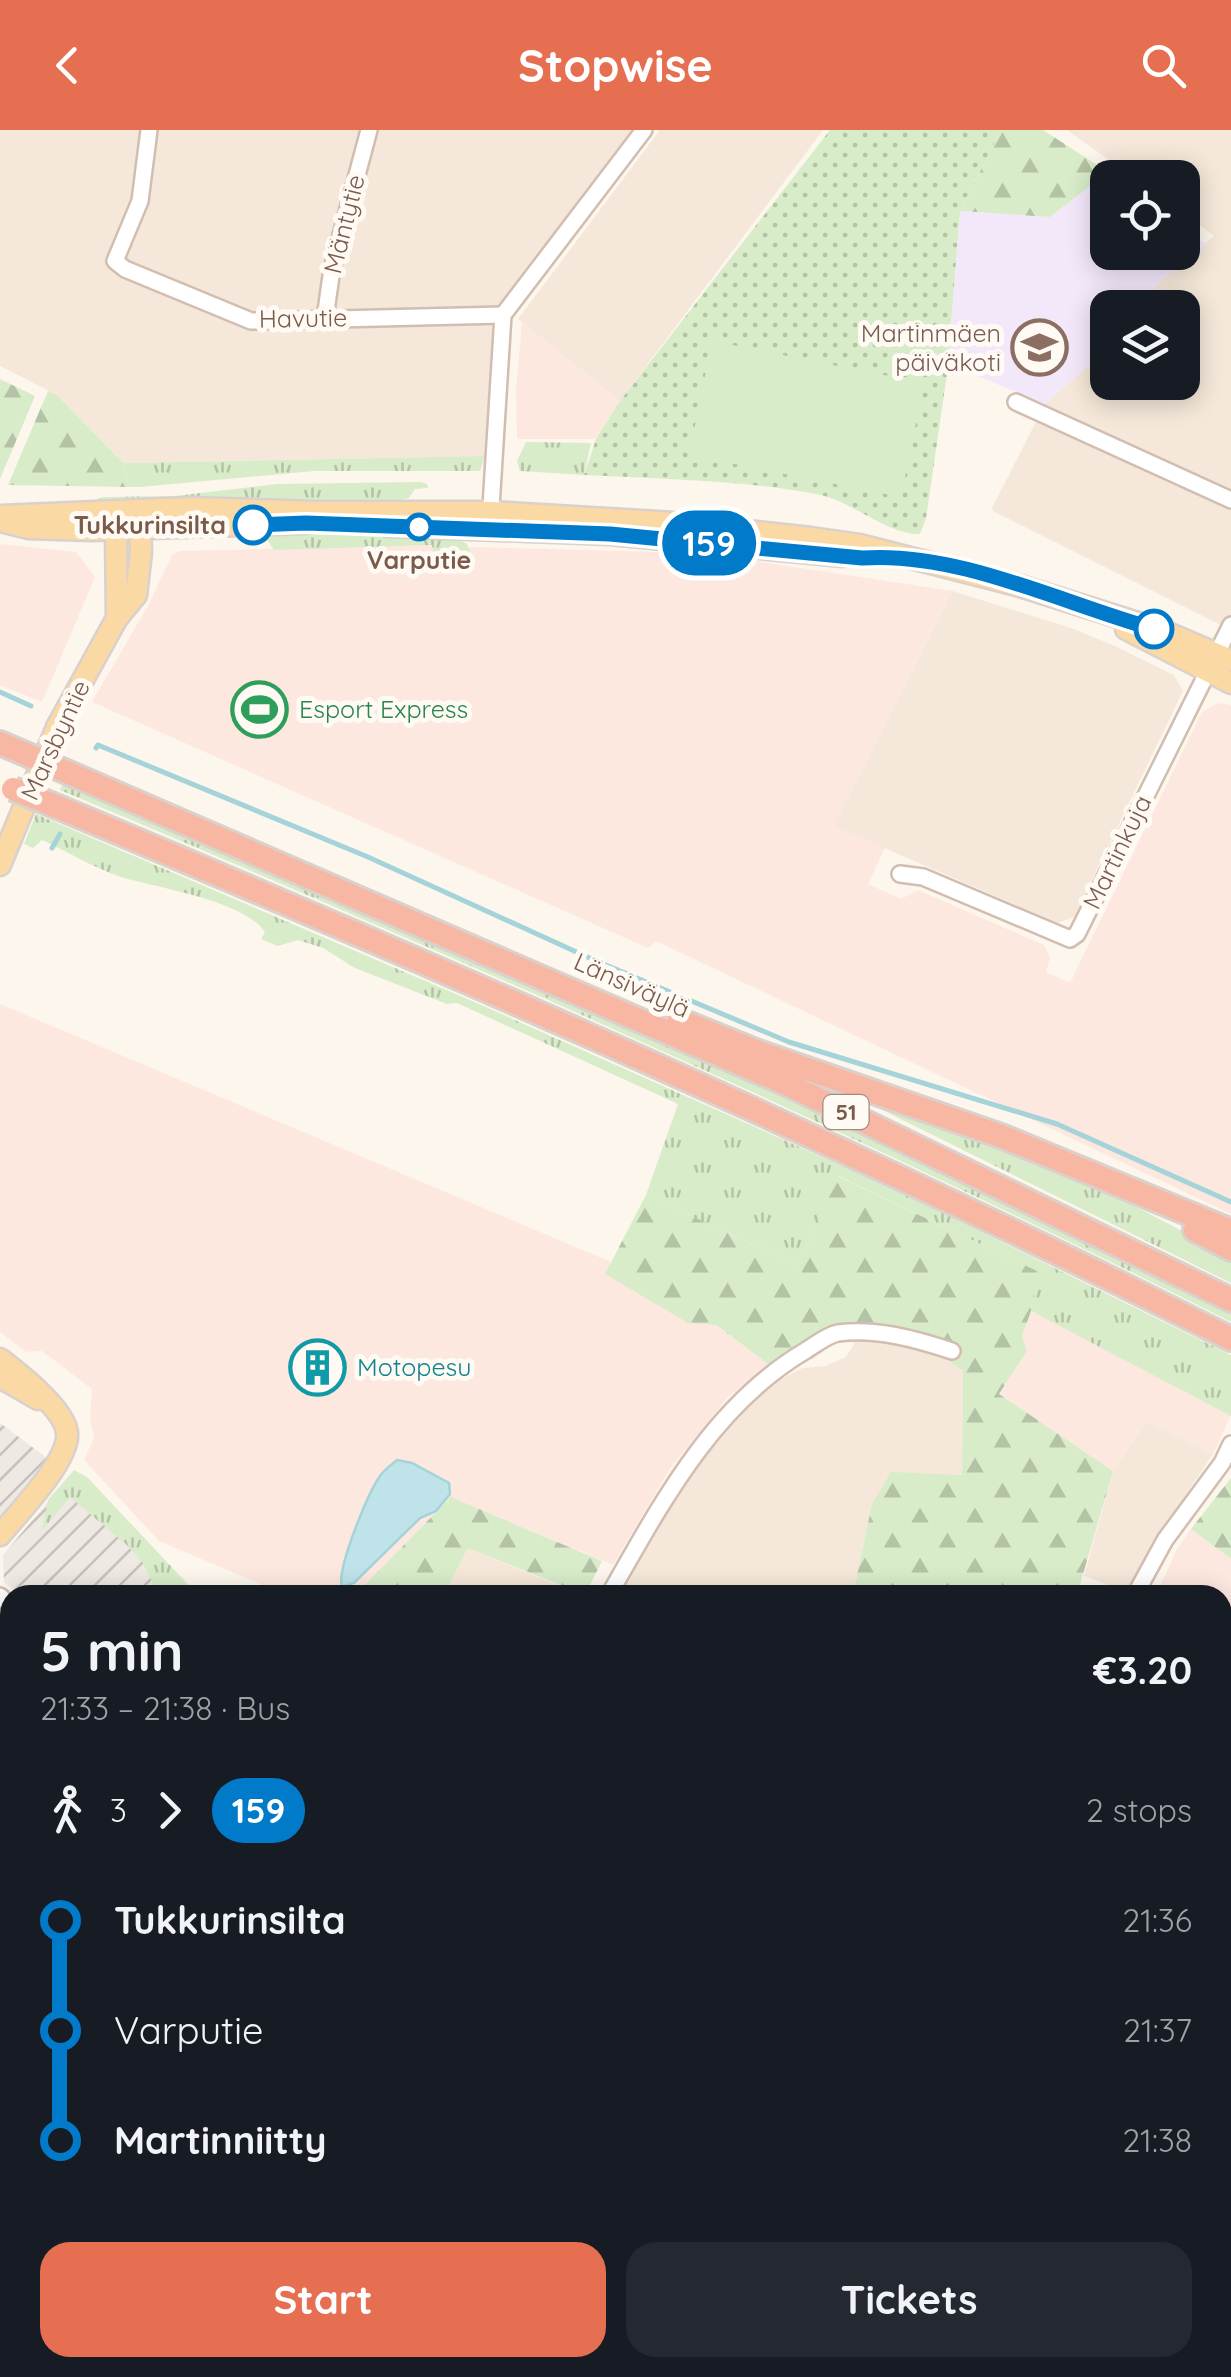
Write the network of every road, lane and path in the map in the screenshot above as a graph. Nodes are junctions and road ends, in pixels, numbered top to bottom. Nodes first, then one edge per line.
1 (149, 130) edge
2 (368, 130) edge
3 (644, 130) edge
4 (502, 315) junction
5 (325, 318) junction
6 (1016, 402) dead end
7 (1231, 500) edge
8 (0, 518) edge
9 (133, 519) junction
10 (490, 520) junction
11 (116, 530) junction
12 (117, 618) junction
13 (1231, 625) edge
14 (1217, 662) edge
15 (1231, 684) edge
16 (0, 743) edge
17 (7, 786) edge
18 (0, 864) edge
19 (900, 874) dead end
20 (454, 937) junction
21 (1109, 1182) junction
22 (1231, 1231) edge
23 (1231, 1250) edge
24 (1231, 1300) edge
25 (1231, 1342) edge
26 (952, 1350) dead end
27 (0, 1359) edge
28 (0, 1377) edge
29 (49, 1404) junction
30 (1231, 1444) edge
31 (0, 1535) edge
32 (616, 1585) edge
33 (1140, 1585) edge

1 - 5 street, Havutie
2 - 5 street, Mäntytie
3 - 4 street
4 - 5 street, Havutie
4 - 10 street
6 - 7 street
8 - 9 main road
8 - 11 main road
9 - 10 main road
9 - 11 main road
9 - 12 main road, Marsbyntie
10 - 14 main road
11 - 12 main road, Marsbyntie
12 - 18 main road, Marsbyntie
13 - 14 street
14 - 15 main road
14 - 19 street, Martinkuja
16 - 20 highway, Länsiväylä / 51, bridge
17 - 25 highway, 51, bridge
20 - 21 highway
20 - 24 highway, Länsiväylä / 51
21 - 22 highway
21 - 23 highway
26 - 32 street
27 - 29 main road
28 - 29 main road
29 - 31 main road
30 - 33 street

